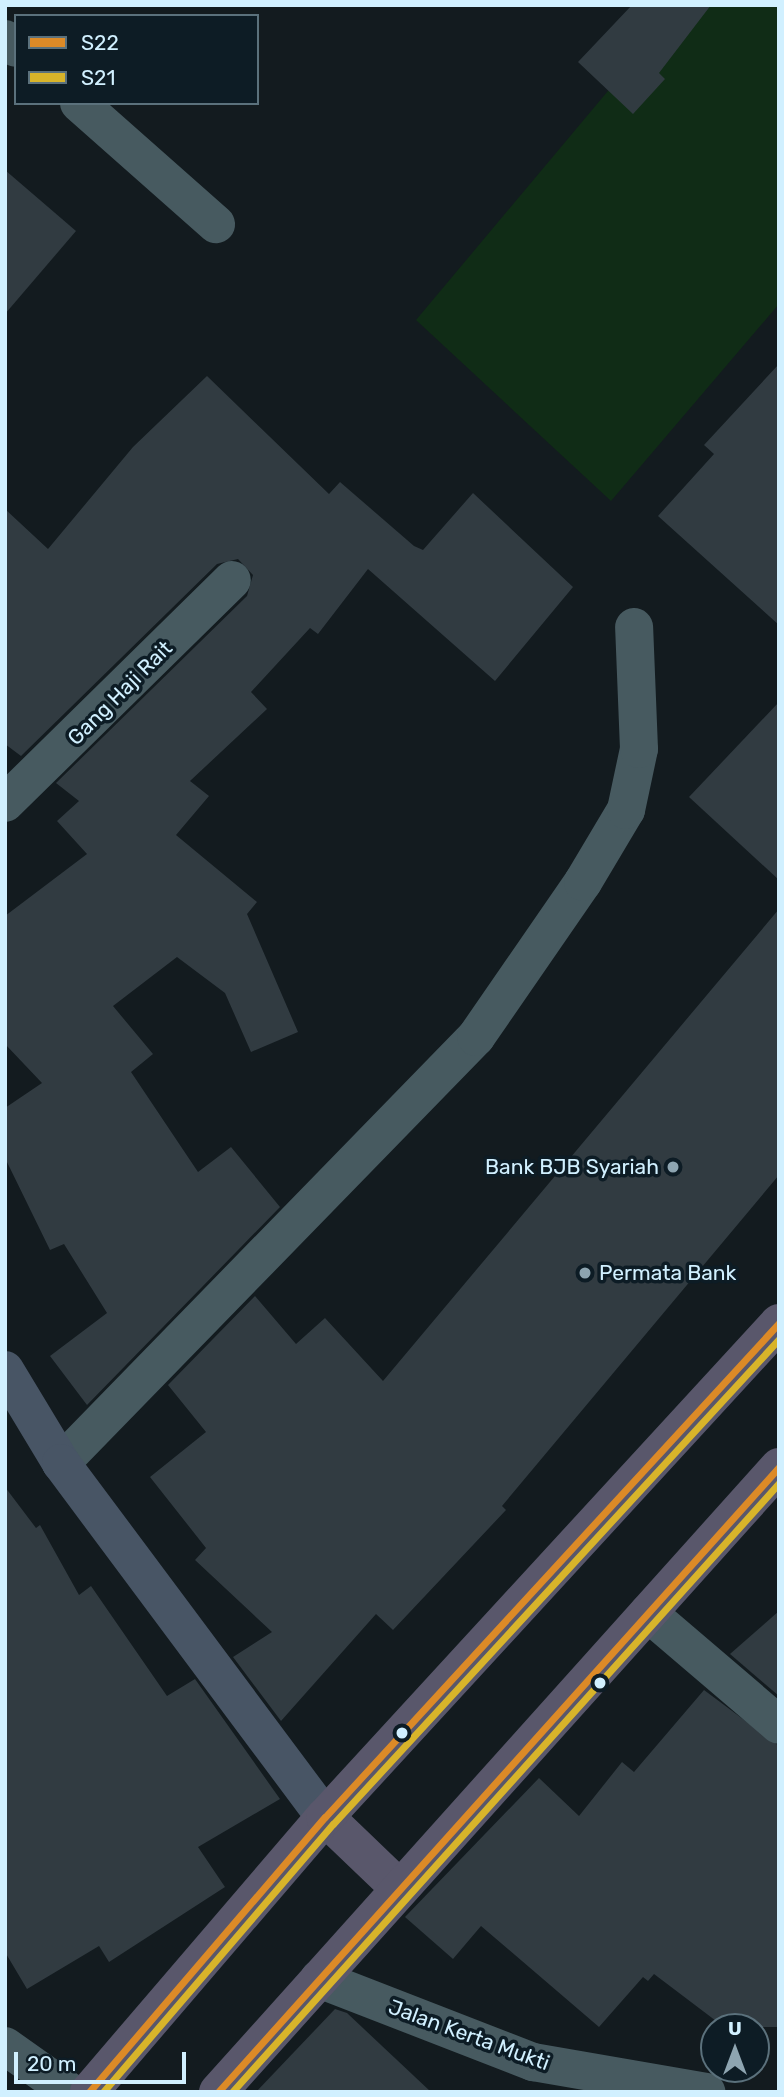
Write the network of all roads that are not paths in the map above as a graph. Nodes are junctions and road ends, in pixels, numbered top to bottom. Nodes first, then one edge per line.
1 (81, 105) edge
2 (216, 224) dead end
3 (232, 579) dead end
4 (634, 627) dead end
5 (5, 803) edge
6 (779, 1323) edge
7 (5, 1370) edge
8 (61, 1463) junction
9 (779, 1467) edge
10 (648, 1613) junction
11 (779, 1726) edge
12 (325, 1817) junction
13 (398, 1887) junction
14 (319, 1979) junction
15 (5, 2046) edge
16 (70, 2092) edge
17 (89, 2092) edge
18 (218, 2092) edge
19 (706, 2092) edge

1 - 2 street
3 - 5 street, Gang Haji Rait
4 - 8 street
6 - 12 highway
7 - 8 main road
8 - 12 main road
9 - 10 highway
10 - 11 street
10 - 13 highway
12 - 13 highway
12 - 17 highway
13 - 14 highway
14 - 18 highway
14 - 19 street, Jalan Kerta Mukti
15 - 16 street

